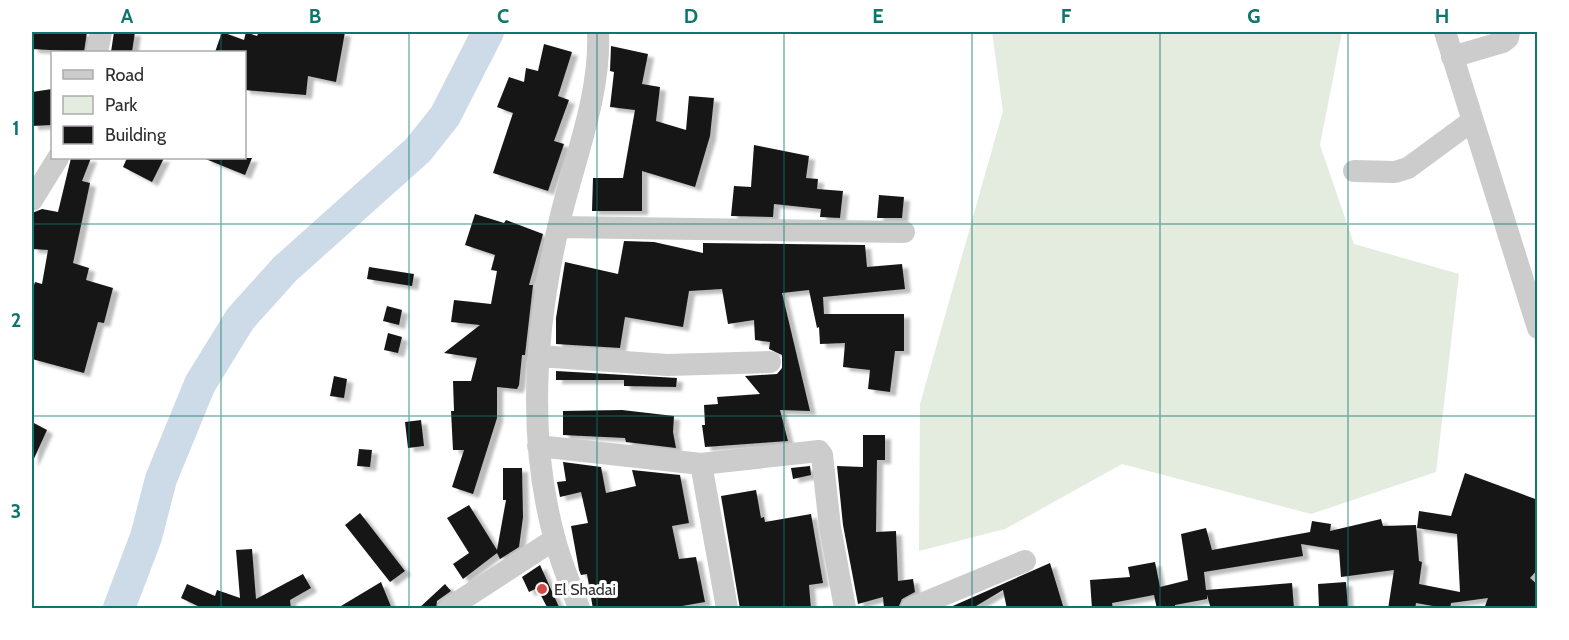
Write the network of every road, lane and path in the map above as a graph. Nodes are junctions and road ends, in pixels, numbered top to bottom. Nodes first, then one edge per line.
1 (101, 32) edge
2 (598, 32) edge
3 (1445, 32) edge
4 (1509, 32) edge
5 (97, 51) edge
6 (1452, 57) junction
7 (1472, 121) junction
8 (57, 159) edge
9 (1354, 171) dead end
10 (32, 200) edge
11 (558, 227) junction
12 (904, 232) dead end
13 (1538, 328) edge
14 (539, 356) junction
15 (770, 362) dead end
16 (538, 446) junction
17 (701, 464) junction
18 (555, 539) junction
19 (1025, 561) dead end
20 (449, 609) edge
21 (579, 609) edge
22 (727, 609) edge
23 (845, 609) edge
24 (912, 609) edge

1 - 5 street
2 - 11 street
3 - 6 street
4 - 6 street
6 - 7 street
7 - 9 street
7 - 13 street
8 - 10 street
11 - 12 street
11 - 14 street
14 - 15 street
14 - 16 street
16 - 17 street
16 - 18 street
17 - 22 street
17 - 23 street
18 - 20 street
18 - 21 street
19 - 24 street

